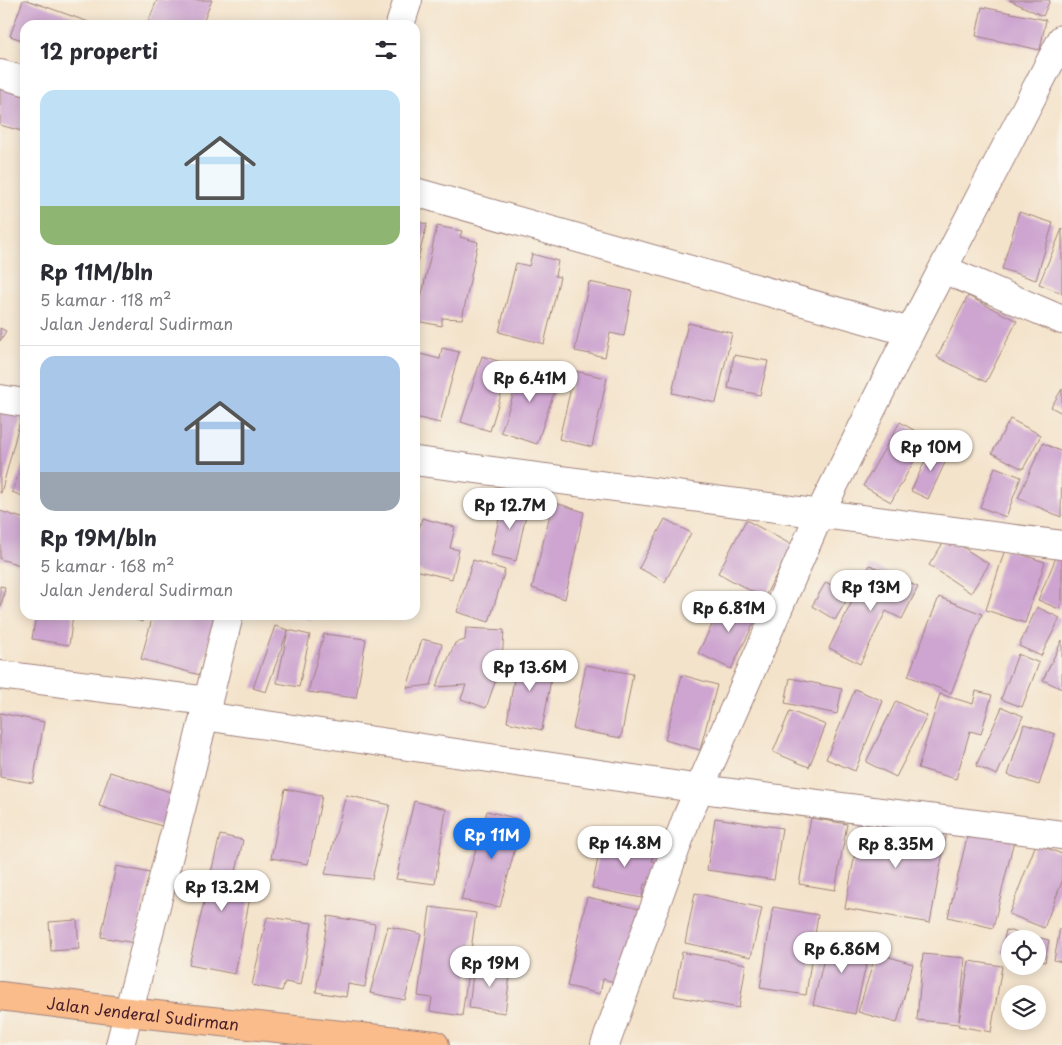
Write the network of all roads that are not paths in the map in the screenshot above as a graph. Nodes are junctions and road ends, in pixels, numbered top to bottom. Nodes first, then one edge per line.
1 (408, 0) edge
2 (402, 20) edge
3 (1062, 39) edge
4 (0, 74) edge
5 (20, 80) edge
6 (420, 193) edge
7 (942, 269) junction
8 (1062, 320) edge
9 (910, 332) junction
10 (0, 399) edge
11 (20, 402) edge
12 (420, 462) edge
13 (820, 512) junction
14 (1062, 545) edge
15 (228, 620) edge
16 (0, 675) edge
17 (206, 709) junction
18 (701, 789) junction
19 (1062, 835) edge
20 (0, 996) edge
21 (128, 1012) junction
22 (120, 1045) edge
23 (435, 1045) edge
24 (605, 1045) edge

1 - 2 street
3 - 7 street
4 - 5 street
6 - 9 street
7 - 8 street
7 - 9 street
9 - 13 street
10 - 11 street
12 - 13 street
13 - 14 street
13 - 18 street
15 - 17 street
16 - 17 street
17 - 18 street
17 - 21 street
18 - 19 street
18 - 24 street
20 - 21 highway, Jalan Jenderal Sudirman
21 - 22 street
21 - 23 highway, Jalan Jenderal Sudirman

